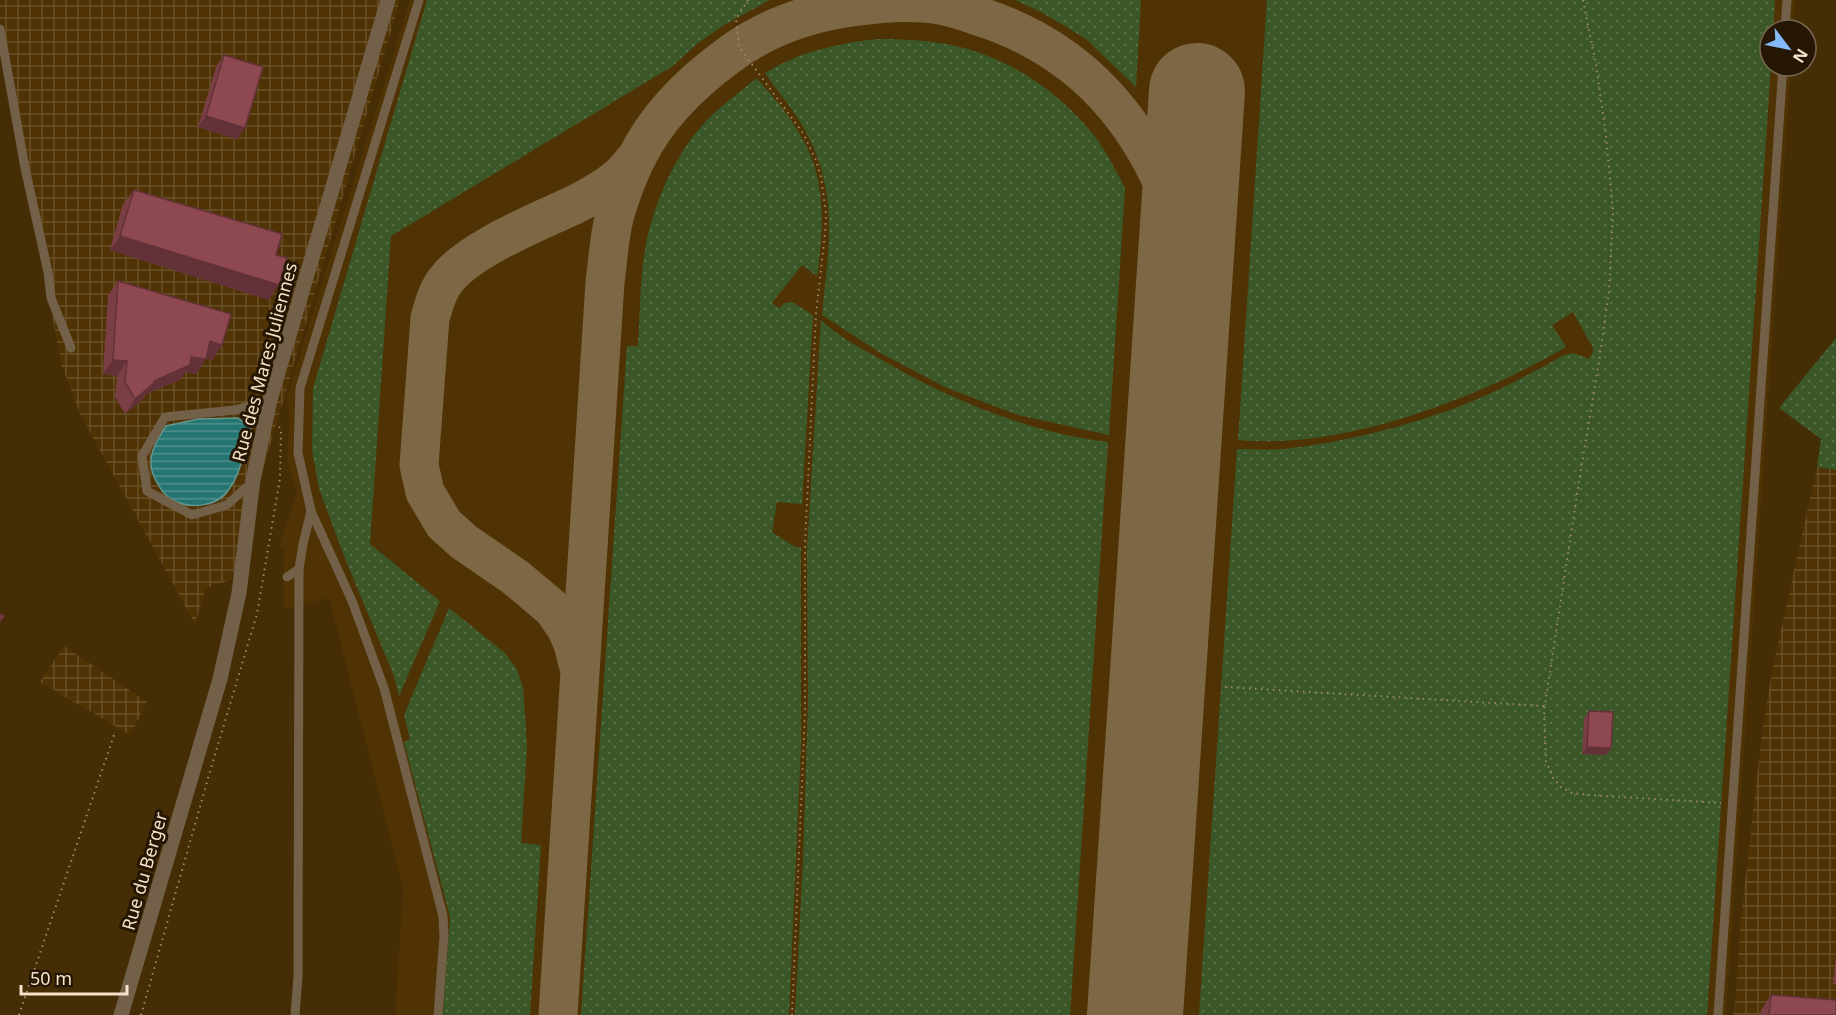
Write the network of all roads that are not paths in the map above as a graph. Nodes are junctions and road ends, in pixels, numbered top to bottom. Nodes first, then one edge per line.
1 (388, 0) edge
2 (419, 0) edge
3 (1787, 0) edge
4 (1786, 18) edge
5 (0, 29) edge
6 (1782, 78) edge
7 (71, 348) dead end
8 (270, 400) junction
9 (253, 480) junction
10 (311, 511) junction
11 (299, 569) junction
12 (287, 577) dead end
13 (193, 773) joint
14 (121, 1015) edge
15 (296, 1015) edge
16 (438, 1015) edge
17 (1718, 1015) edge

1 - 8 street, Rue des Mares Juliennes
2 - 10 lane
3 - 4 lane
5 - 7 lane
6 - 17 lane
8 - 9 street, Rue des Mares Juliennes
8 - 9 lane
9 - 13 street, Rue des Mares Juliennes
10 - 11 lane
10 - 16 lane
11 - 12 lane
11 - 15 lane
13 - 14 street, Rue du Berger

